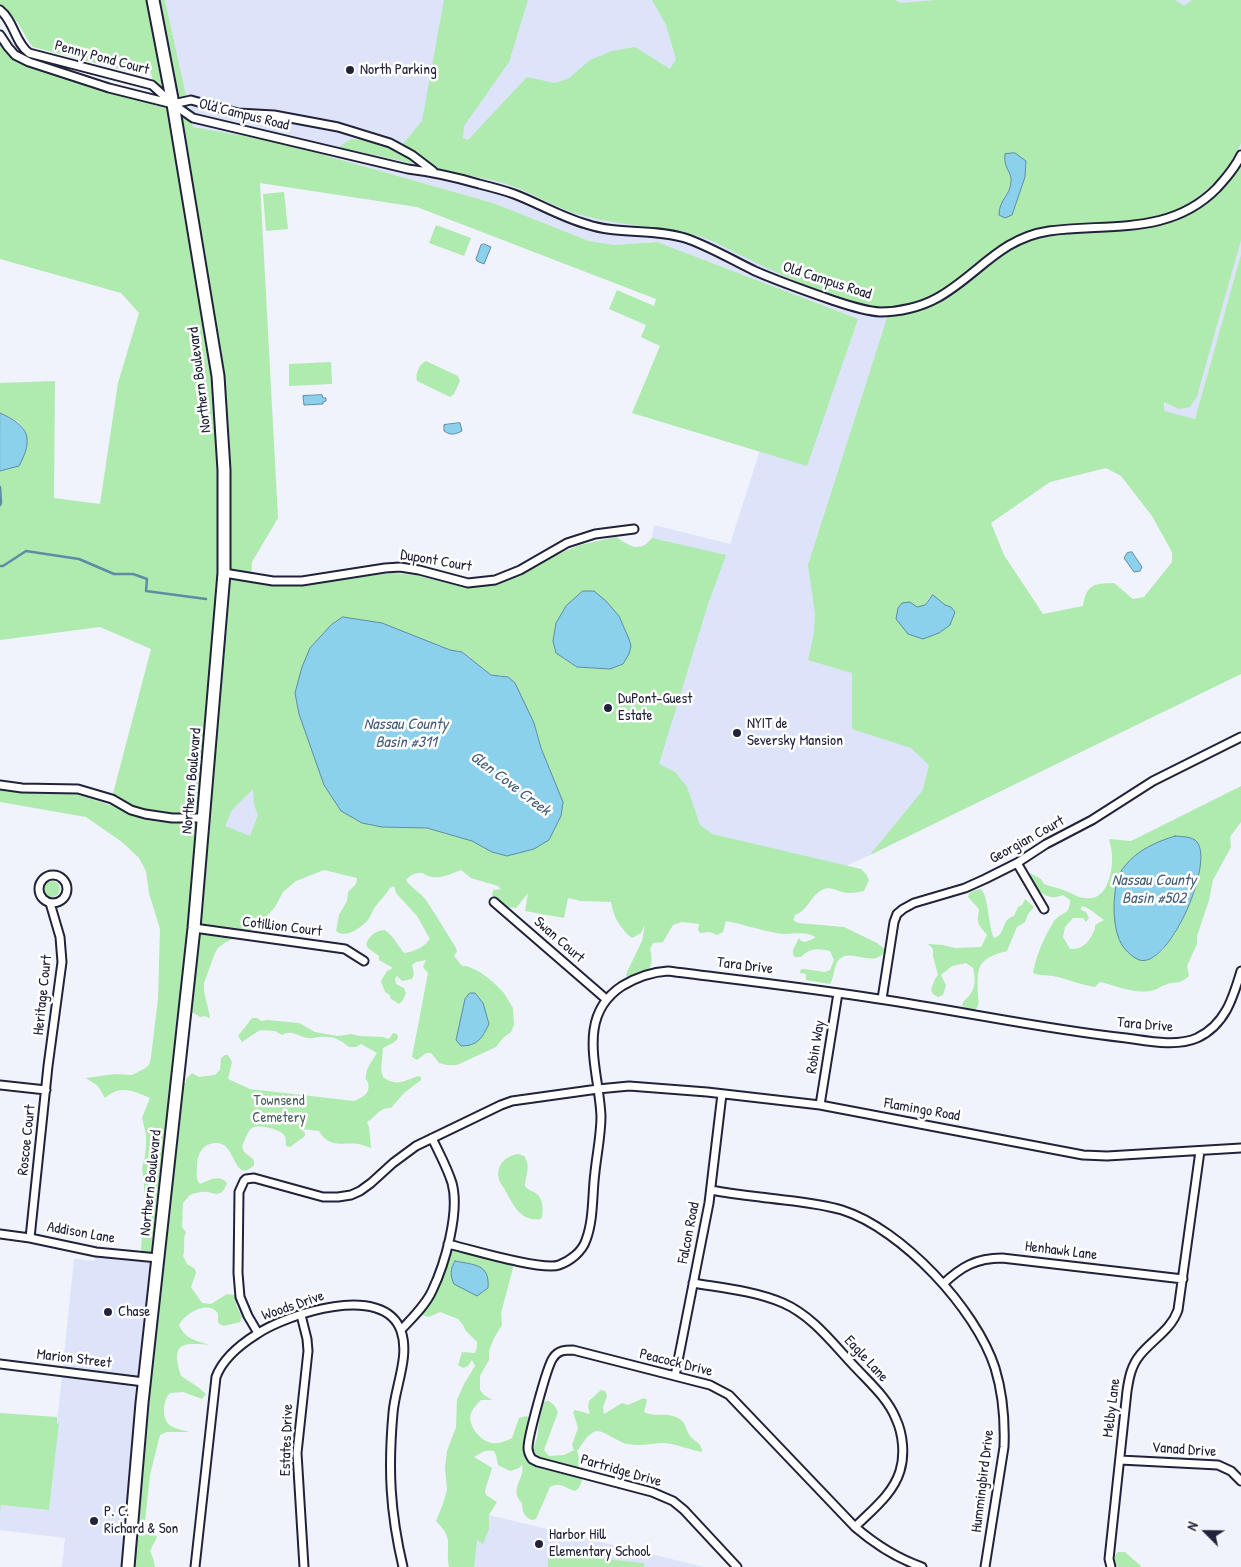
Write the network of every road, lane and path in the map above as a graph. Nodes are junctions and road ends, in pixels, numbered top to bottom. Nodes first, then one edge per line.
1 (153, 0) edge
2 (0, 10) edge
3 (0, 35) edge
4 (173, 104) junction
5 (1241, 156) edge
6 (434, 172) junction
7 (634, 529) dead end
8 (224, 573) junction
9 (1241, 738) edge
10 (0, 785) edge
11 (204, 818) junction
12 (1017, 863) junction
13 (494, 902) dead end
14 (50, 903) junction
15 (1044, 909) dead end
16 (194, 928) junction
17 (364, 961) dead end
18 (1241, 970) edge
19 (838, 993) junction
20 (606, 999) junction
21 (882, 999) junction
22 (0, 1085) edge
23 (598, 1089) junction
24 (46, 1090) junction
25 (722, 1094) junction
26 (820, 1105) junction
27 (432, 1138) junction
28 (1241, 1148) edge
29 (1200, 1151) junction
30 (711, 1190) junction
31 (0, 1234) edge
32 (30, 1238) junction
33 (448, 1244) junction
34 (158, 1258) junction
35 (1183, 1279) junction
36 (694, 1283) junction
37 (943, 1284) junction
38 (301, 1315) junction
39 (401, 1330) junction
40 (258, 1333) junction
41 (0, 1364) edge
42 (675, 1376) junction
43 (144, 1382) junction
44 (530, 1458) joint
45 (1120, 1460) junction
46 (1241, 1481) edge
47 (855, 1527) junction
48 (128, 1567) edge
49 (195, 1567) edge
50 (304, 1567) edge
51 (403, 1567) edge
52 (737, 1567) edge
53 (922, 1567) edge
54 (985, 1567) edge
55 (1111, 1567) edge

1 - 4 main road, Northern Boulevard
2 - 4 street, Penny Pond Court
3 - 4 street, Penny Pond Court
4 - 6 street, Old Campus Road
4 - 6 street, Old Campus Road
4 - 8 main road, Northern Boulevard
5 - 6 street, Old Campus Road
7 - 8 street, Dupont Court
8 - 11 main road, Northern Boulevard
9 - 12 street, Georgian Court
10 - 11 street
11 - 16 main road, Northern Boulevard
12 - 15 street
12 - 21 street, Georgian Court
13 - 20 street, Swan Court
14 - 14 street, Heritage Court
14 - 24 street, Heritage Court
16 - 17 street, Cotillion Court
16 - 34 main road, Northern Boulevard
18 - 21 street, Tara Drive
19 - 20 street, Tara Drive
19 - 21 street, Tara Drive
19 - 26 street, Robin Way
20 - 23 street, Tara Drive
22 - 24 street, Roscoe Court
23 - 25 street, Flamingo Road
23 - 27 street, Flamingo Road
23 - 33 street, Tara Drive
24 - 32 street, Roscoe Court
25 - 26 street, Flamingo Road
25 - 30 street, Falcon Road
26 - 29 street, Flamingo Road
27 - 33 street
27 - 40 street, Flamingo Road
28 - 29 street, Flamingo Road
29 - 35 street, Melby Lane
30 - 36 street, Falcon Road
30 - 37 street, Hummingbird Drive
31 - 32 street, Addison Lane
32 - 34 street, Addison Lane
33 - 39 street
34 - 43 main road, Northern Boulevard
35 - 37 street, Henhawk Lane
35 - 45 street, Melby Lane
36 - 42 street, Falcon Road
36 - 47 street, Eagle Lane
37 - 54 street, Hummingbird Drive
38 - 39 street, Woods Drive
38 - 40 street, Woods Drive
38 - 50 street, Estates Drive
39 - 51 street
40 - 49 street, Woods Drive
41 - 43 street, Marion Street
42 - 44 street, Peacock Drive
42 - 47 street, Peacock Drive
43 - 48 main road, Northern Boulevard
44 - 52 street, Partridge Drive
45 - 46 street, Vanad Drive
45 - 55 street, Melby Lane
47 - 53 street, Peacock Drive

